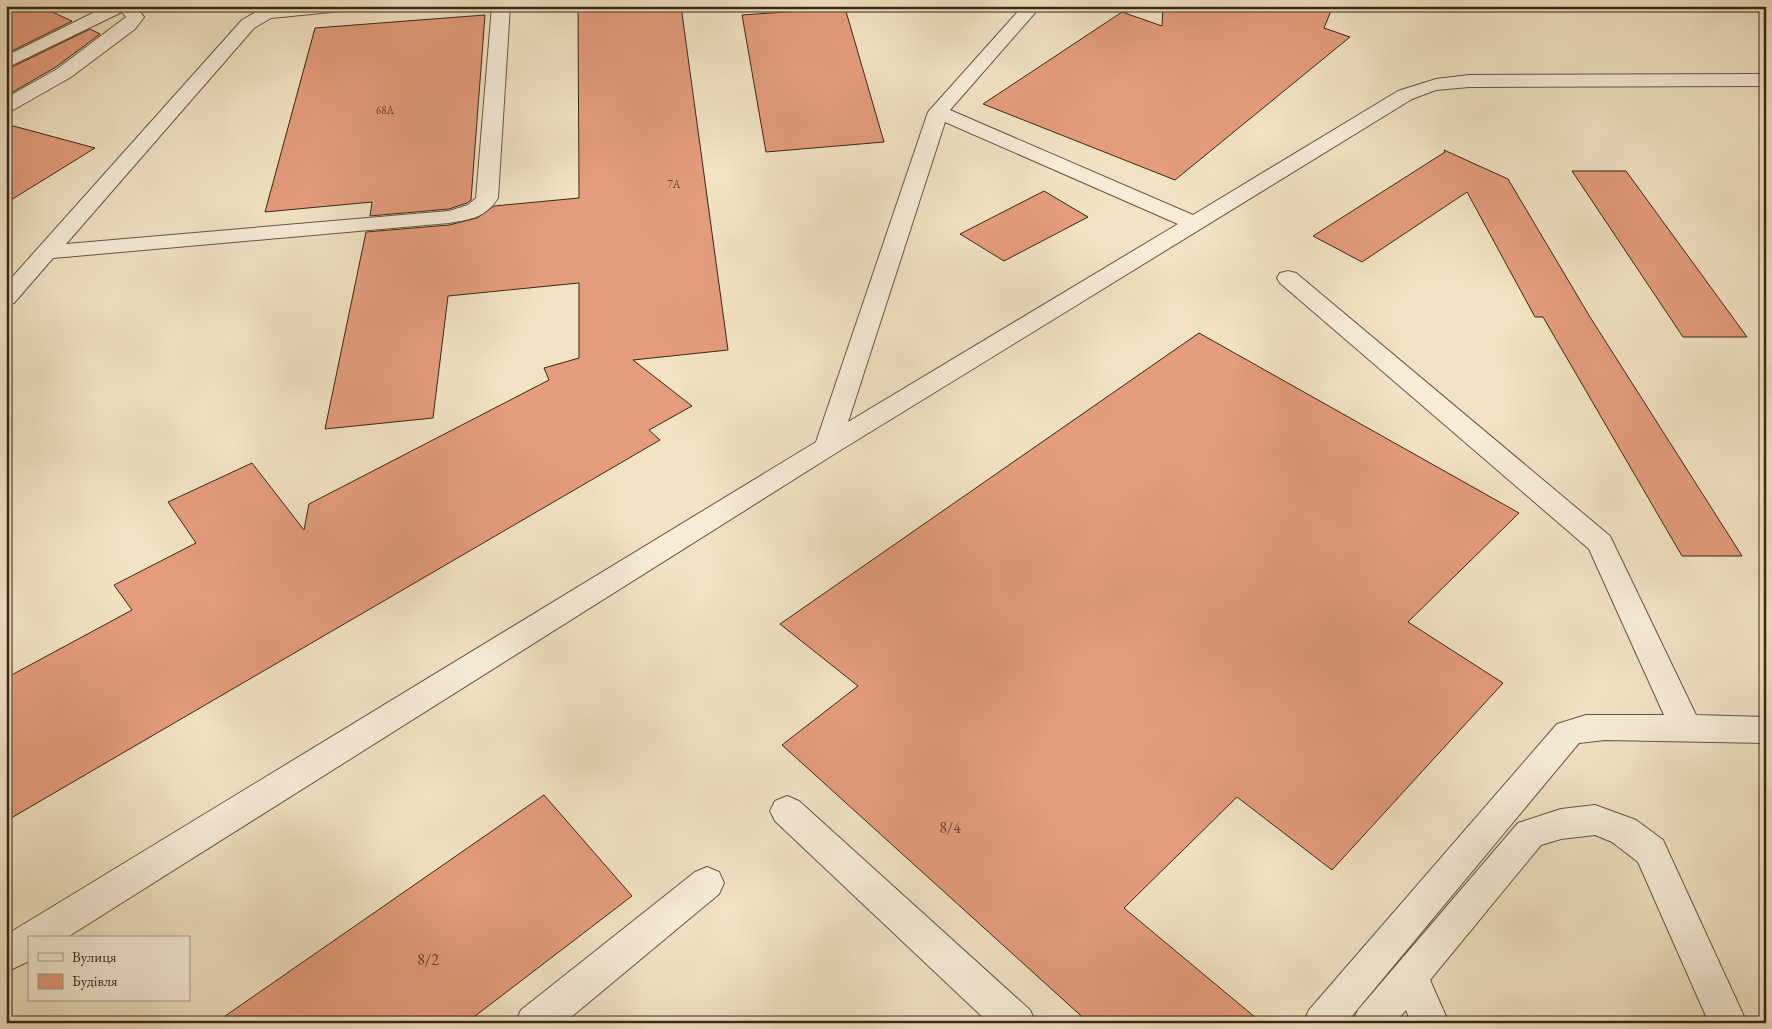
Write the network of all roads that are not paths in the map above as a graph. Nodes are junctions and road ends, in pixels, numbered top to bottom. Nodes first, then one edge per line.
1 (121, 6) edge
2 (126, 6) edge
3 (342, 6) edge
4 (501, 6) edge
5 (1033, 6) edge
6 (6, 63) edge
7 (1766, 80) edge
8 (6, 106) edge
9 (938, 112) junction
10 (1194, 223) junction
11 (47, 252) junction
12 (1288, 278) dead end
13 (6, 298) edge
14 (827, 447) junction
15 (1687, 730) junction
16 (1766, 730) edge
17 (787, 811) dead end
18 (707, 883) dead end
19 (37, 936) edge
20 (28, 942) edge
21 (6, 955) edge
22 (1410, 977) junction
23 (534, 1023) edge
24 (1017, 1023) edge
25 (1322, 1023) edge
26 (1371, 1023) edge
27 (1430, 1023) edge
28 (1728, 1023) edge

1 - 6 lane
2 - 8 lane
3 - 11 lane
4 - 11 lane
5 - 9 lane
7 - 10 lane
9 - 10 lane
9 - 14 lane
10 - 14 lane
11 - 13 lane
12 - 15 lane
14 - 19 lane
15 - 16 lane
15 - 25 lane
17 - 24 lane
18 - 23 lane
20 - 21 lane
22 - 26 lane
22 - 27 lane
22 - 28 lane

